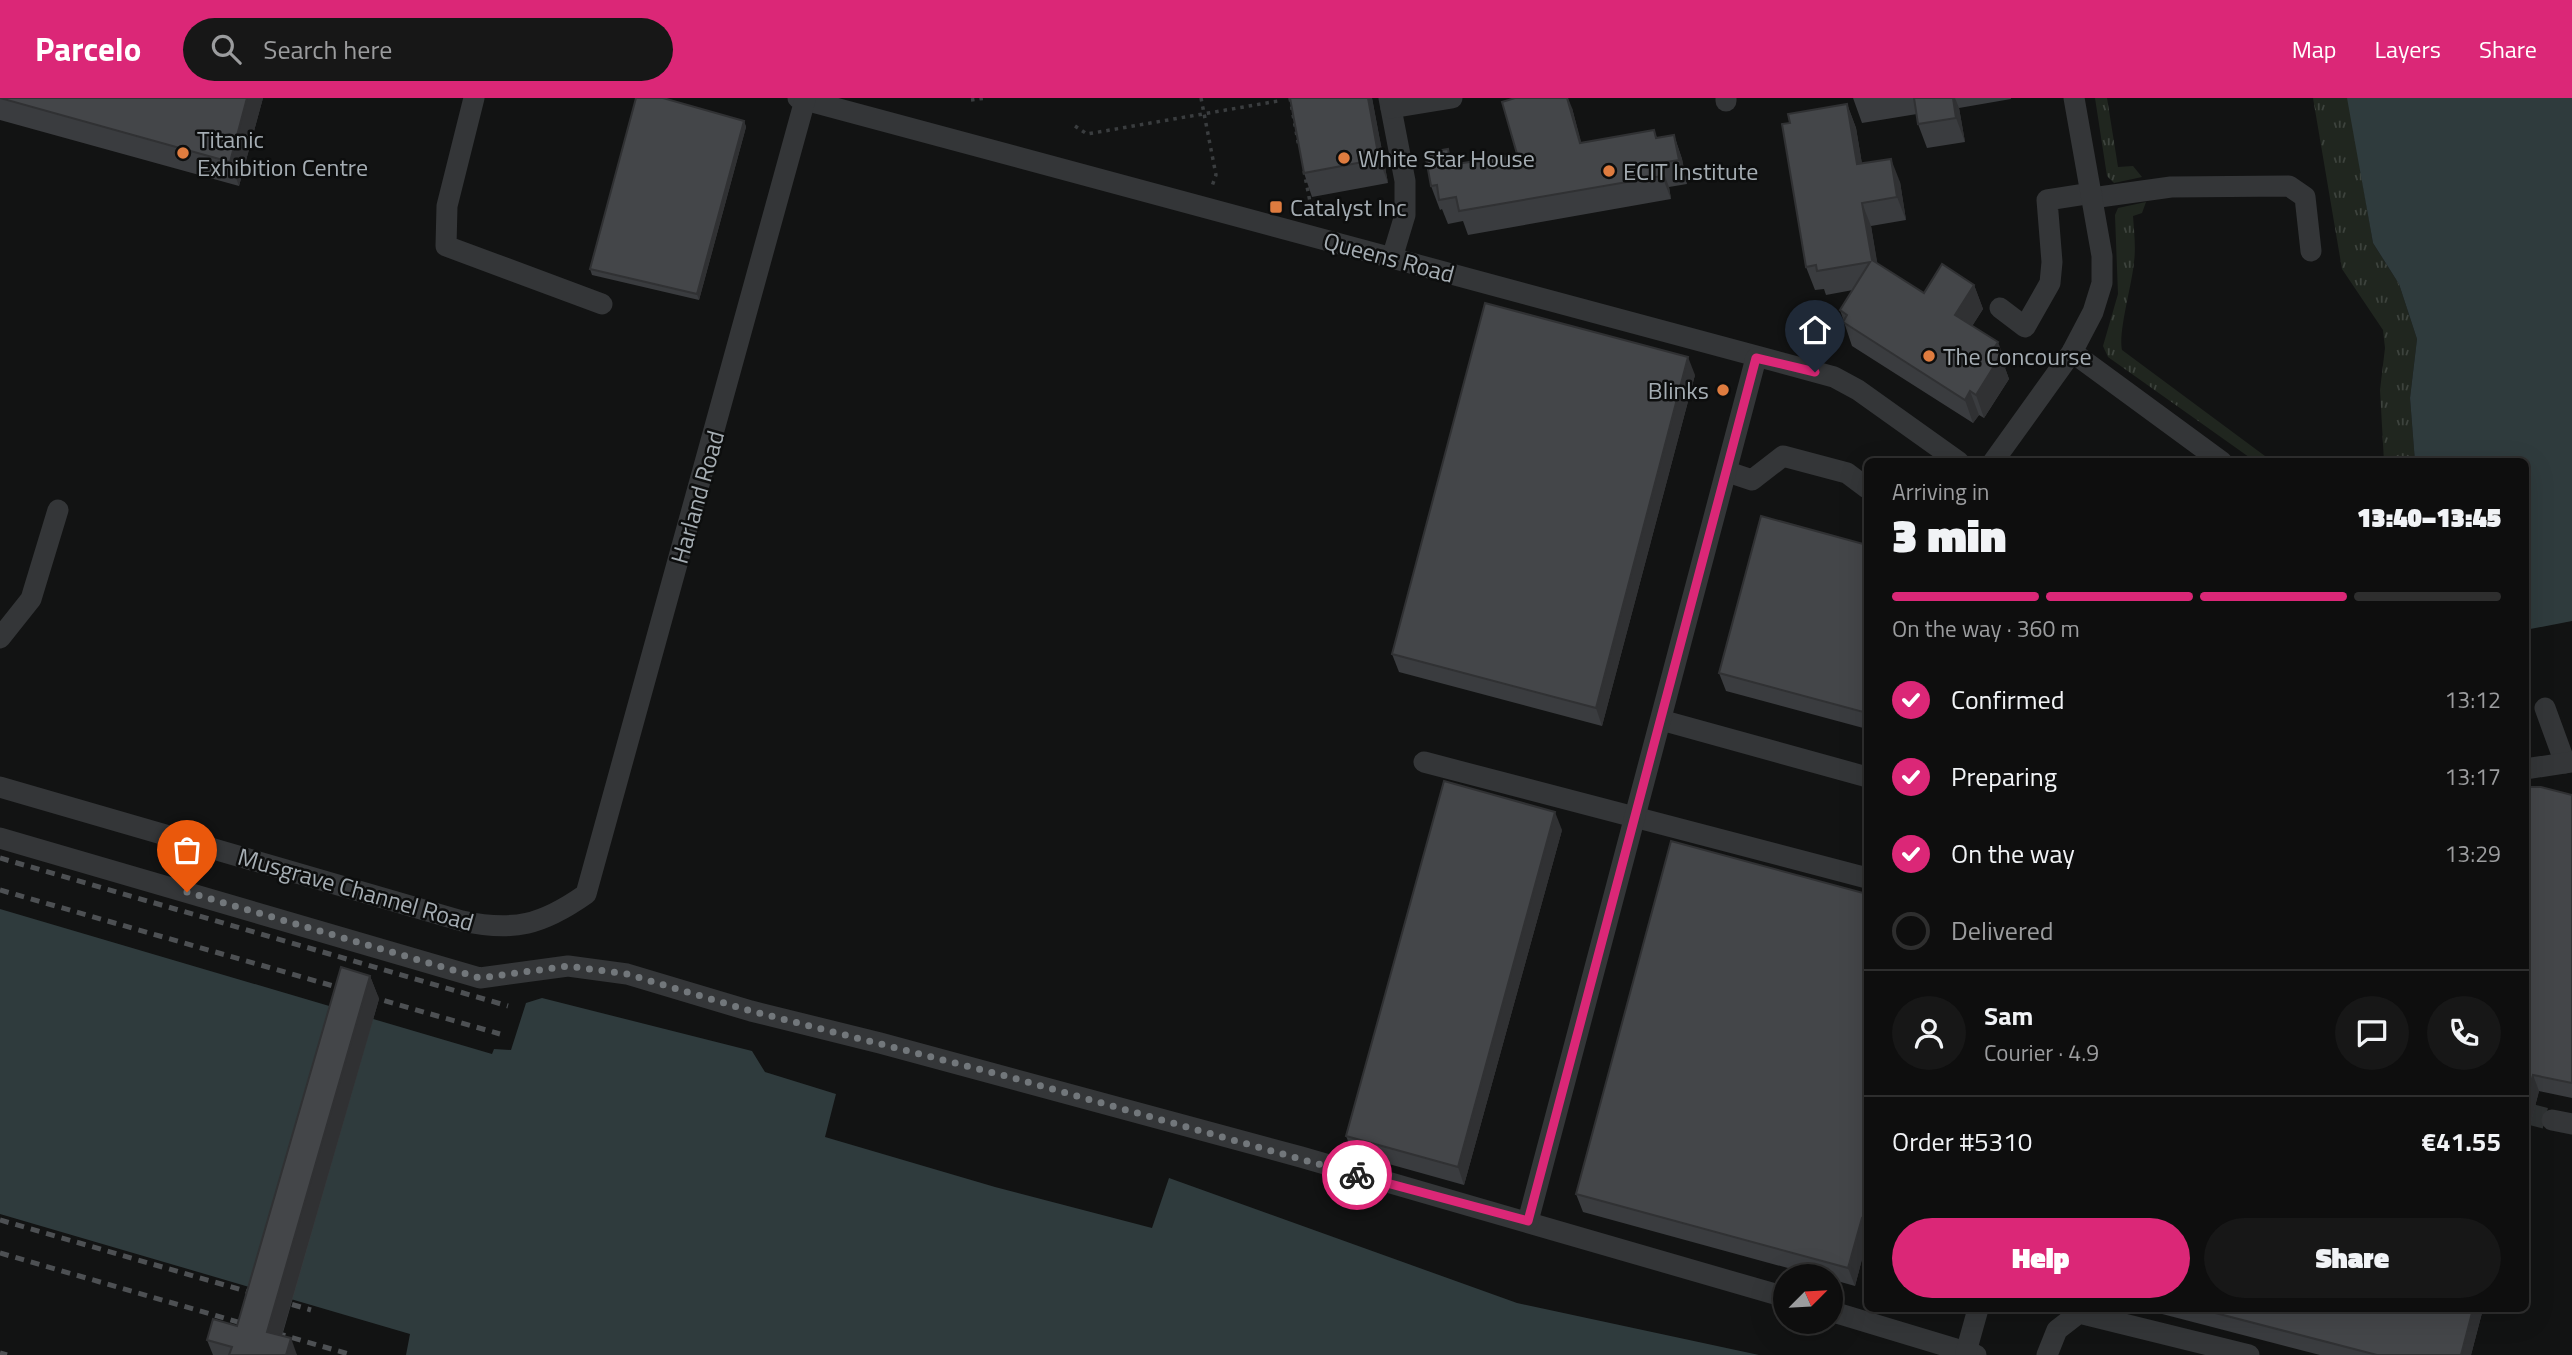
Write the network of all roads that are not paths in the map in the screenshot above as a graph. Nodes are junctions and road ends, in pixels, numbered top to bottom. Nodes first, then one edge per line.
1 (474, 98) edge
2 (1452, 98) edge
3 (2074, 98) edge
4 (802, 99) edge
5 (1390, 103) edge
6 (2092, 195) junction
7 (2311, 251) dead end
8 (1392, 258) junction
9 (602, 304) dead end
10 (2000, 308) dead end
11 (2072, 352) junction
12 (1756, 358) junction
13 (1953, 458) edge
14 (1996, 458) edge
15 (2217, 458) edge
16 (1728, 472) junction
17 (1864, 486) edge
18 (58, 510) dead end
19 (0, 638) edge
20 (2546, 708) dead end
21 (1661, 720) junction
22 (1424, 762) dead end
23 (2568, 763) edge
24 (2529, 768) edge
25 (1864, 776) edge
26 (0, 787) edge
27 (1633, 817) junction
28 (0, 838) edge
29 (1864, 877) edge
30 (586, 894) joint
31 (1528, 1221) junction
32 (1773, 1293) edge
33 (1843, 1312) edge
34 (1978, 1312) edge
35 (1891, 1318) edge
36 (1971, 1353) edge
37 (2047, 1355) edge
38 (2249, 1355) edge

1 - 9 street
2 - 5 street
3 - 6 street
4 - 8 street, Queens Road
4 - 30 street, Harland Road
5 - 8 street
6 - 7 street
6 - 10 street
6 - 11 street
8 - 12 street, Queens Road
11 - 14 street
11 - 15 street
12 - 13 street, Queens Road
12 - 16 street
16 - 17 street
16 - 21 street
18 - 19 street
20 - 23 street
21 - 25 street
21 - 27 street
22 - 27 street
23 - 24 street
26 - 30 street, Musgrave Channel Road
27 - 29 street
27 - 31 street
28 - 31 street, Musgrave Channel Road
31 - 32 street, Musgrave Channel Road
33 - 35 street
34 - 36 street
35 - 36 street
37 - 38 street

